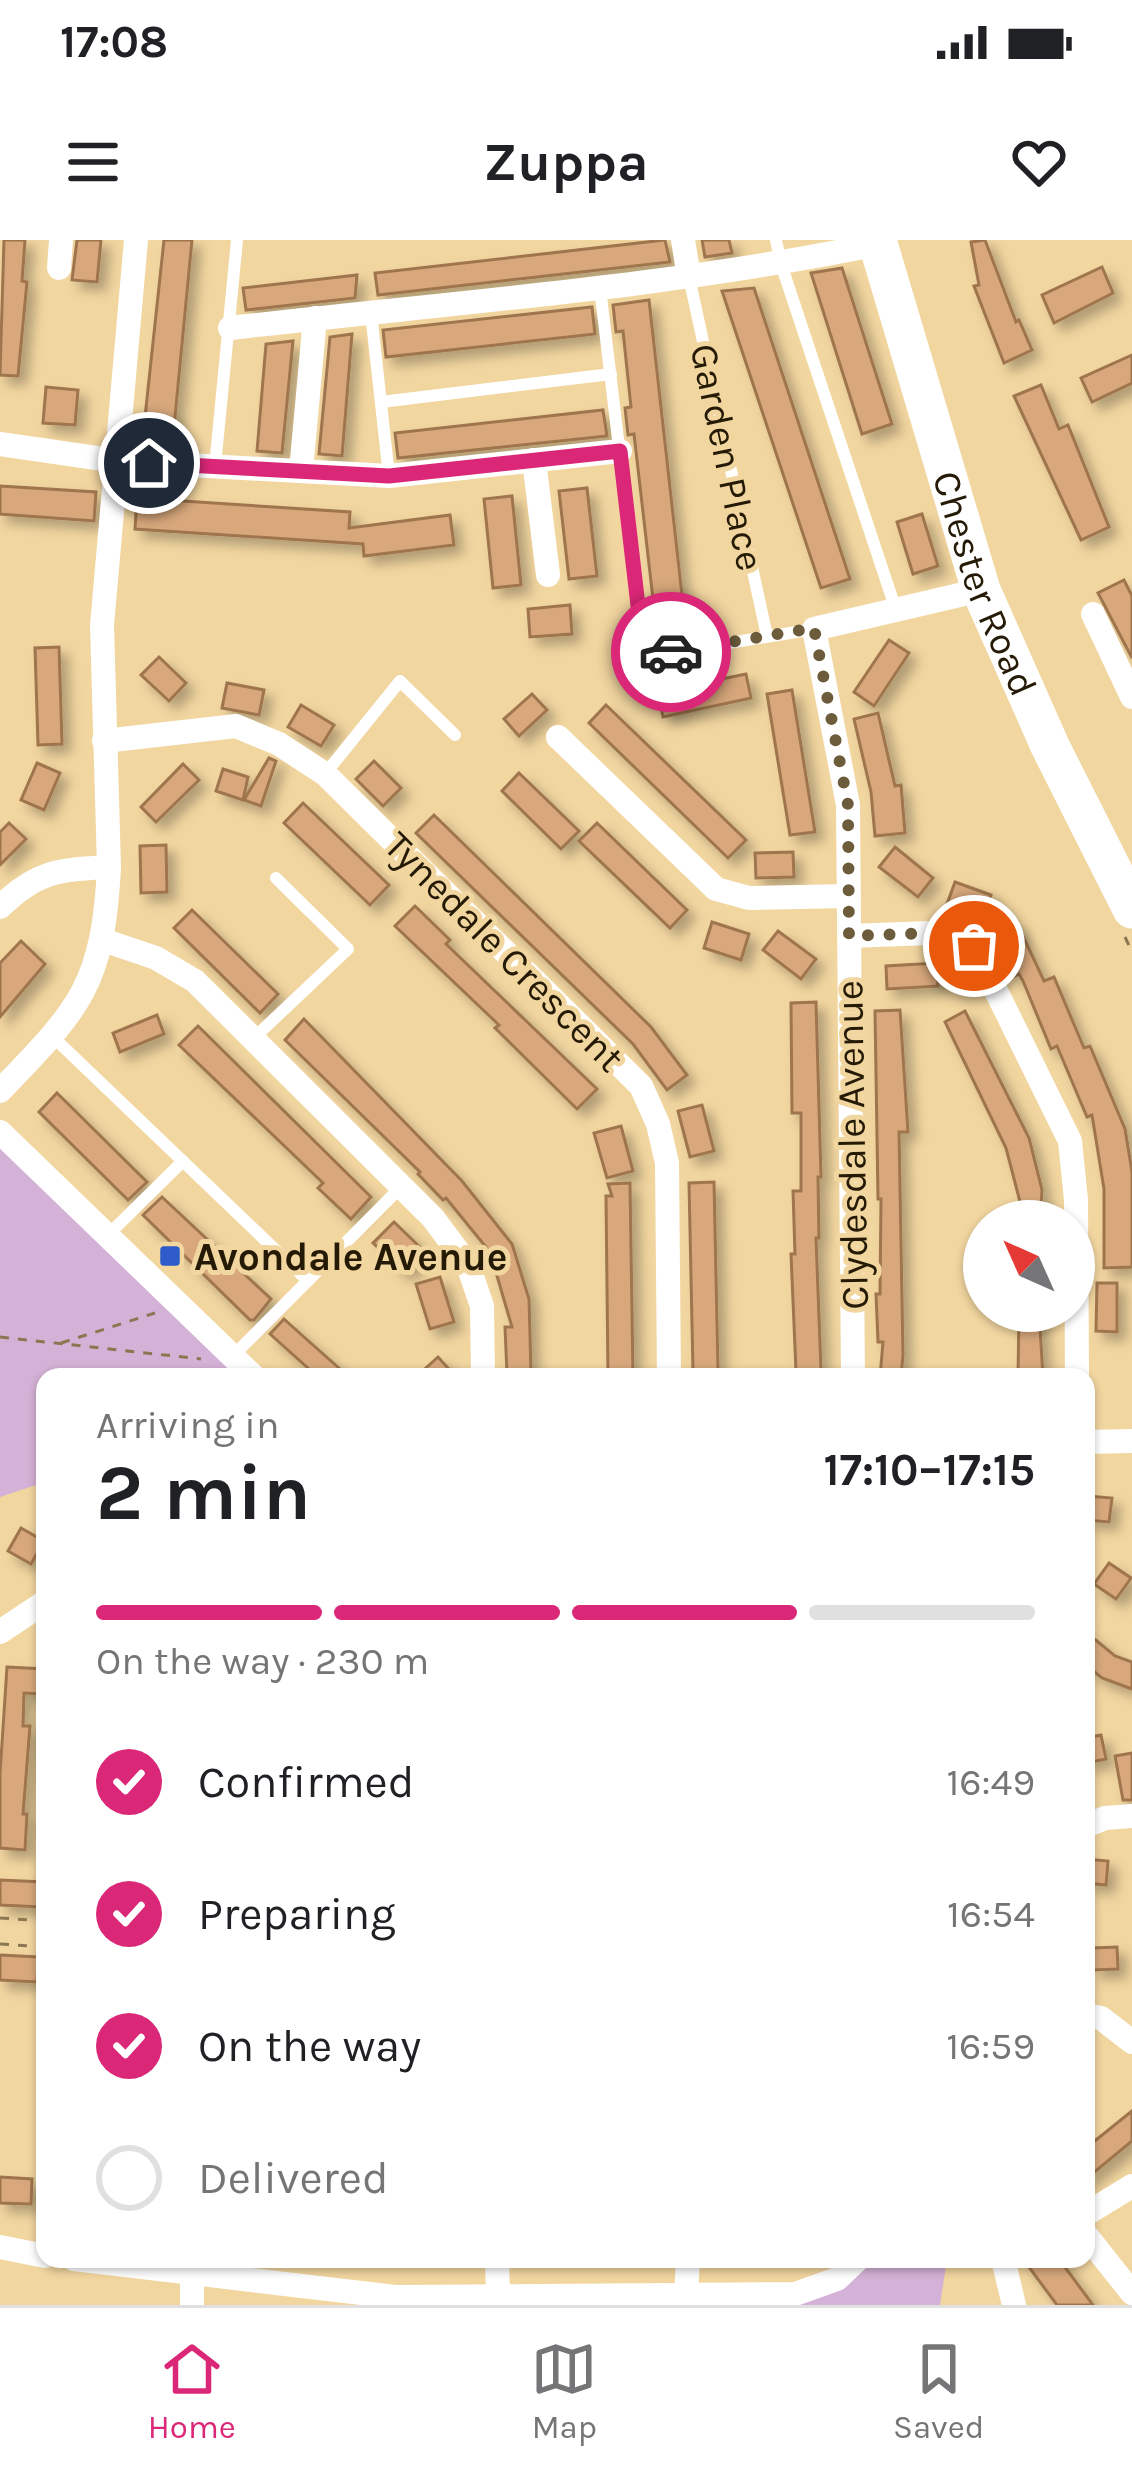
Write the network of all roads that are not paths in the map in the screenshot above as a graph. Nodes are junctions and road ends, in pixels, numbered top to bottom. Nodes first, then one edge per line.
1 (61, 240) edge
2 (136, 240) edge
3 (237, 240) edge
4 (683, 240) edge
5 (878, 242) edge
6 (778, 252) edge
7 (59, 268) dead end
8 (689, 277) junction
9 (600, 287) junction
10 (370, 312) junction
11 (316, 318) junction
12 (230, 328) junction
13 (611, 374) junction
14 (381, 402) junction
15 (0, 444) edge
16 (620, 451) junction
17 (534, 460) junction
18 (117, 461) junction
19 (214, 466) junction
20 (301, 471) junction
21 (389, 476) junction
22 (548, 575) dead end
23 (981, 590) junction
24 (896, 611) junction
25 (1093, 614) dead end
26 (814, 628) junction
27 (767, 636) junction
28 (1132, 697) edge
29 (455, 735) dead end
30 (558, 737) dead end
31 (104, 741) junction
32 (325, 774) junction
33 (110, 867) junction
34 (276, 878) dead end
35 (849, 896) junction
36 (0, 907) edge
37 (1132, 909) edge
38 (849, 936) junction
39 (103, 940) junction
40 (52, 1036) junction
41 (253, 1039) junction
42 (0, 1091) edge
43 (0, 1132) edge
44 (183, 1161) junction
45 (401, 1186) junction
46 (107, 1236) junction
47 (308, 1281) junction
48 (238, 1368) edge
49 (484, 1368) edge
50 (669, 1368) edge
51 (854, 1368) edge
52 (1077, 1368) edge
53 (1132, 1441) edge
54 (1095, 1442) edge
55 (36, 1608) edge
56 (0, 1632) edge
57 (1132, 1816) edge
58 (1095, 1822) edge
59 (1095, 2016) edge
60 (1132, 2042) edge
61 (1132, 2186) edge
62 (1095, 2209) edge
63 (1095, 2247) edge
64 (0, 2248) edge
65 (36, 2254) edge
66 (161, 2268) edge
67 (309, 2268) edge
68 (497, 2268) edge
69 (688, 2268) edge
70 (849, 2268) edge
71 (1005, 2268) edge
72 (192, 2273) junction
73 (308, 2287) junction
74 (1132, 2294) edge
75 (686, 2295) junction
76 (498, 2296) junction
77 (797, 2299) edge
78 (595, 2300) edge
79 (395, 2301) edge
80 (192, 2305) edge
81 (1014, 2305) edge

1 - 7 street
2 - 18 street
3 - 12 lane
4 - 8 street
5 - 6 street
5 - 23 main road, Chester Road
6 - 8 street
6 - 24 lane
8 - 9 street
8 - 27 lane, Garden Place
9 - 10 street
9 - 13 lane
10 - 11 street
10 - 14 lane
11 - 12 street
11 - 20 street
12 - 19 lane
13 - 14 lane
13 - 16 lane
14 - 21 lane
15 - 18 street
16 - 17 street
16 - 27 lane
17 - 21 street
17 - 22 street
18 - 19 street
18 - 31 street
19 - 20 street
20 - 21 street
23 - 24 street
23 - 37 main road, Chester Road
24 - 26 street
25 - 28 street
26 - 27 lane
26 - 35 street, Clydesdale Avenue
29 - 32 lane
30 - 35 street
31 - 32 street, Tynedale Crescent
31 - 33 street
32 - 50 street, Tynedale Crescent
33 - 36 street
33 - 39 street
34 - 41 lane
35 - 38 street, Clydesdale Avenue
38 - 51 street, Clydesdale Avenue
38 - 52 street
39 - 40 street
39 - 41 street
40 - 42 street
40 - 44 lane
41 - 45 street
43 - 46 street
44 - 46 lane
44 - 47 lane
45 - 47 lane
45 - 49 street
46 - 48 street
47 - 48 lane
53 - 54 street
55 - 56 street
57 - 58 street
59 - 60 street
61 - 62 street
63 - 74 street
64 - 65 street
66 - 72 street
67 - 73 street
68 - 76 street
69 - 75 street
70 - 77 street
71 - 81 street
72 - 73 street
72 - 80 street
73 - 79 street
75 - 77 street
75 - 78 street
76 - 78 street
76 - 79 street

